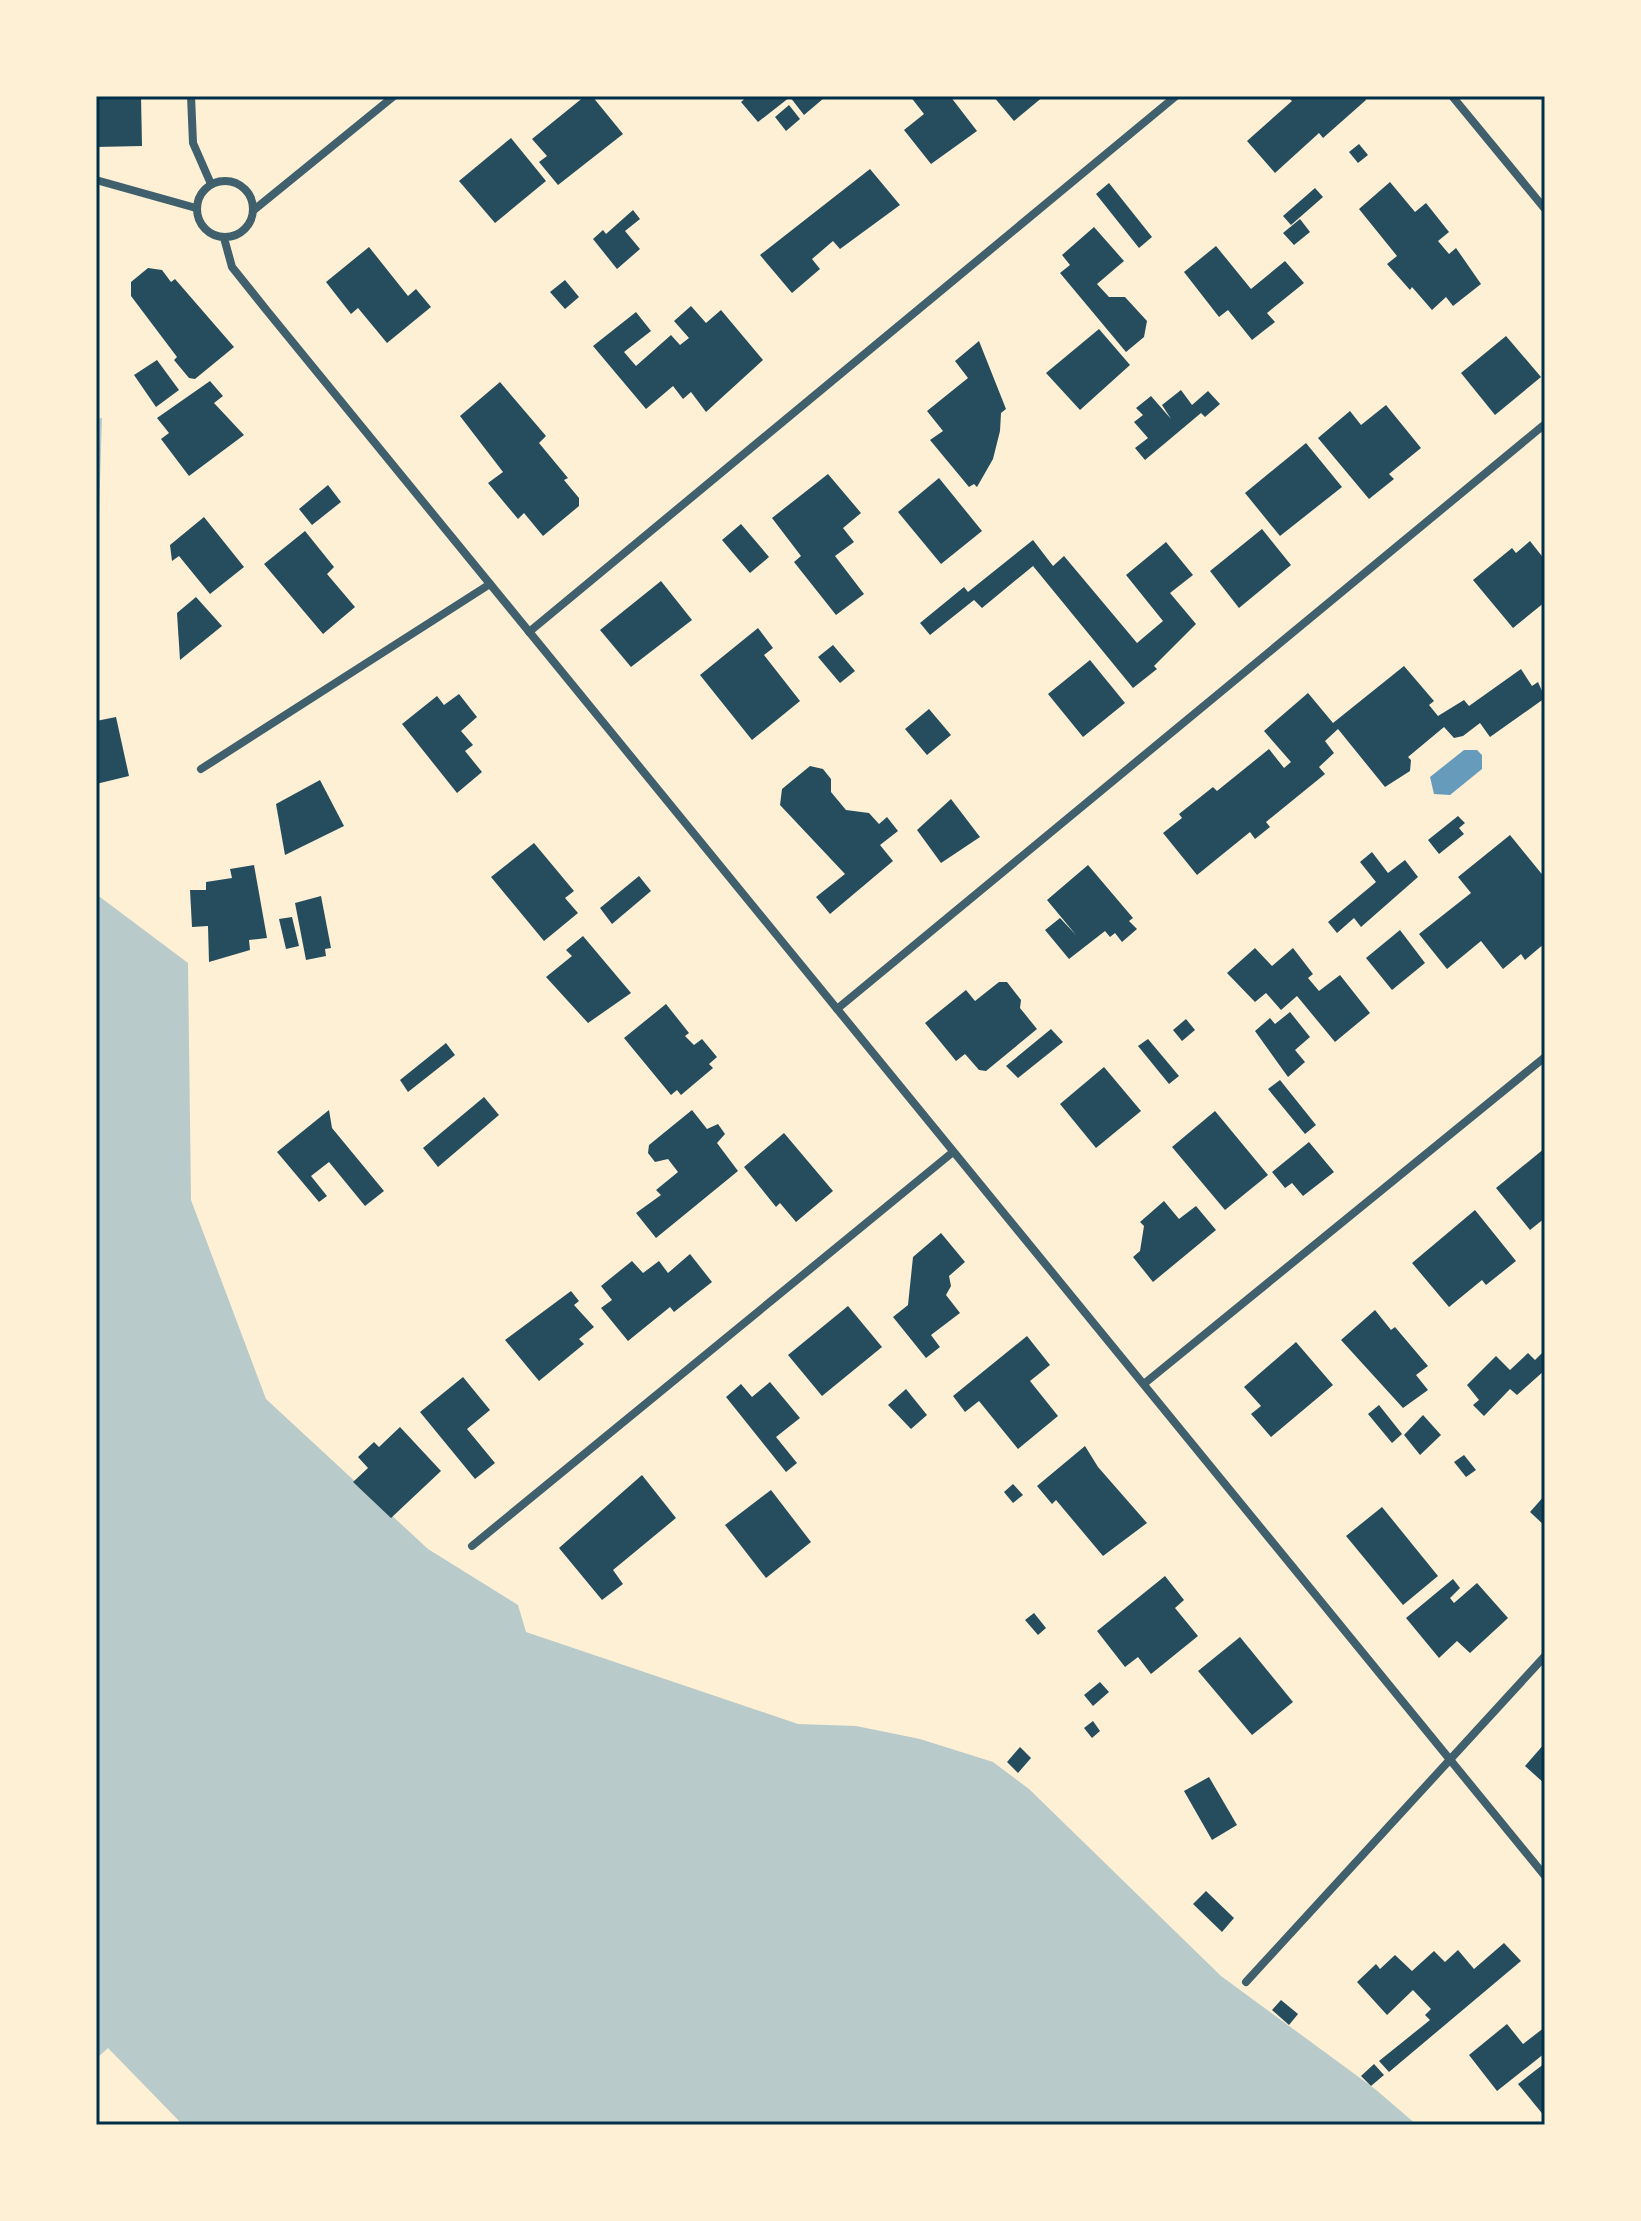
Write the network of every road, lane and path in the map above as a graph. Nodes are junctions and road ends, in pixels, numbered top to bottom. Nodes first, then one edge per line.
1 (191, 96) edge
2 (394, 96) edge
3 (1176, 96) edge
4 (1452, 96) edge
5 (96, 180) edge
6 (211, 184) junction
7 (196, 208) junction
8 (1545, 209) edge
9 (254, 210) junction
10 (224, 238) junction
11 (1545, 424) edge
12 (490, 584) junction
13 (529, 632) junction
14 (201, 769) dead end
15 (837, 1009) junction
16 (1545, 1057) edge
17 (953, 1152) junction
18 (1145, 1383) junction
19 (472, 1546) dead end
20 (1545, 1656) edge
21 (1452, 1759) junction
22 (1545, 1876) edge
23 (1246, 1982) dead end

1 - 6 street
2 - 9 street
3 - 13 street
4 - 8 street
5 - 7 street
6 - 7 street
6 - 9 street
7 - 10 street
9 - 10 street
10 - 12 street
11 - 15 street
12 - 13 street
12 - 14 street
13 - 15 street
15 - 17 street
16 - 18 street
17 - 18 street
17 - 19 street
18 - 21 street
20 - 21 street
21 - 22 street
21 - 23 street

